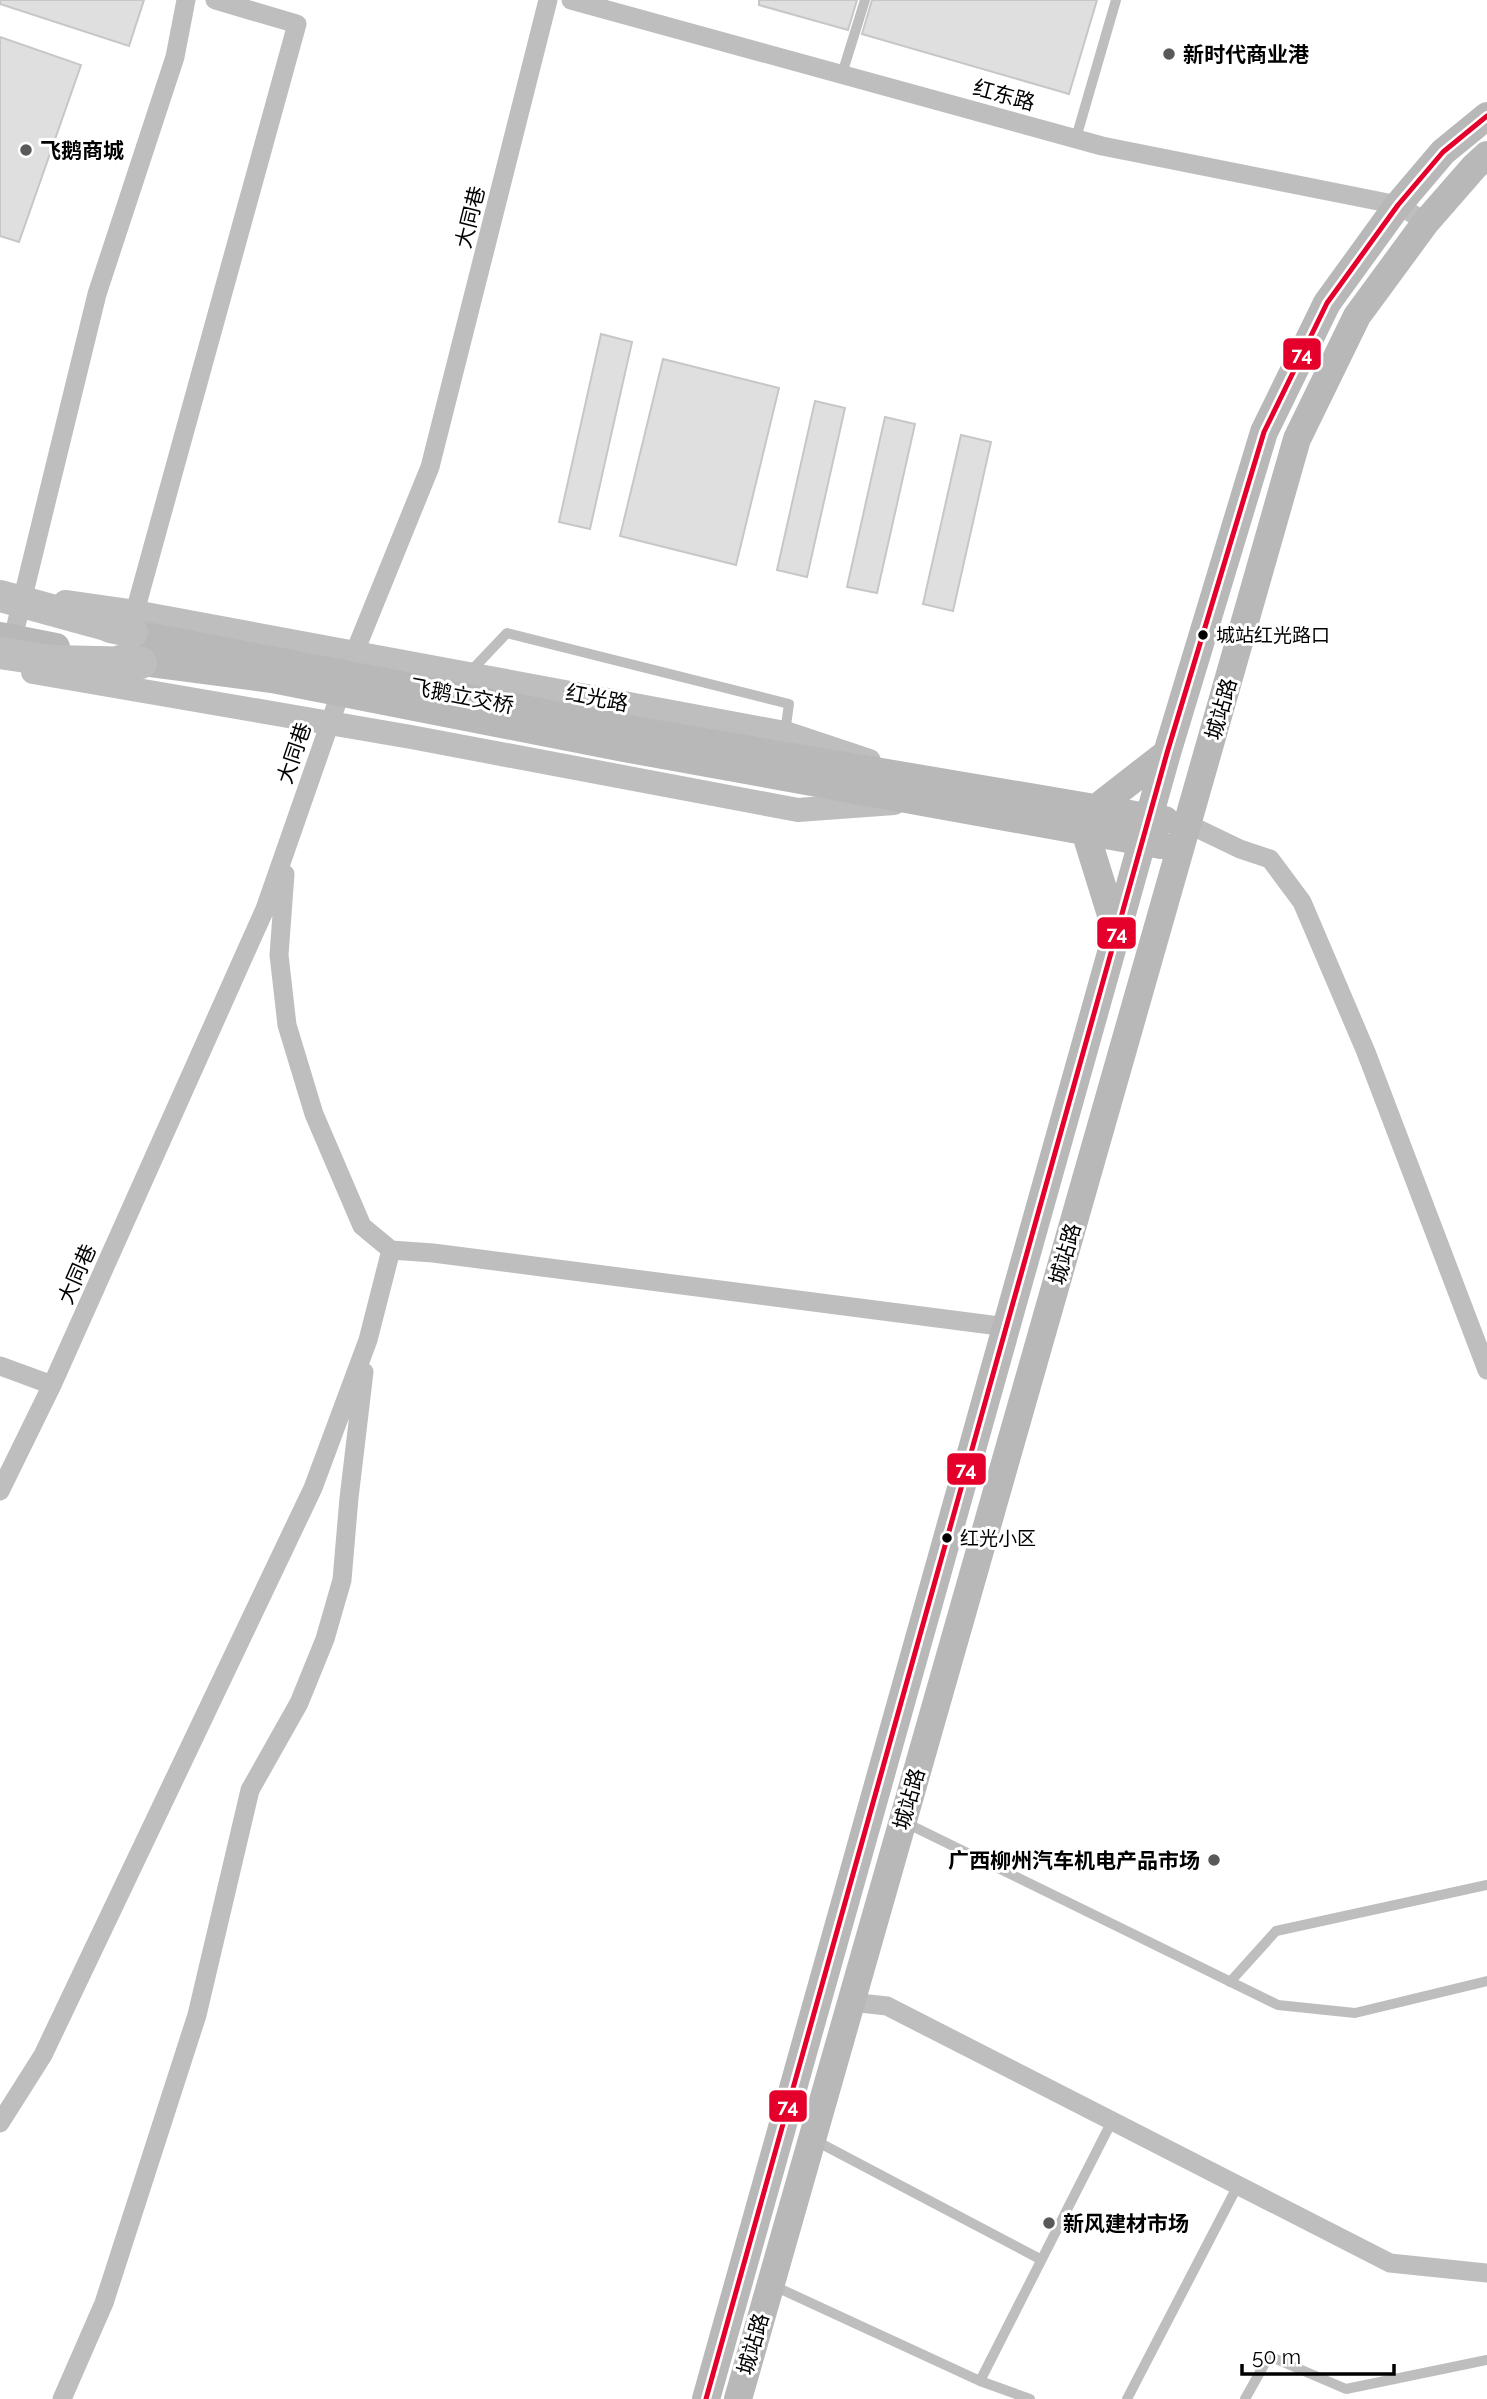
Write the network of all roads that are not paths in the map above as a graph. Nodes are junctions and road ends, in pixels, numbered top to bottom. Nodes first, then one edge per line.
1 (186, 0) edge
2 (215, 0) edge
3 (548, 0) edge
4 (571, 0) edge
5 (865, 0) edge
6 (1116, 0) edge
7 (842, 74) junction
8 (1487, 116) edge
9 (1076, 138) junction
10 (1487, 155) edge
11 (1398, 205) junction
12 (1426, 222) junction
13 (8, 595) edge
14 (0, 612) edge
15 (134, 622) junction
16 (0, 636) edge
17 (354, 654) junction
18 (2, 663) edge
19 (141, 663) junction
20 (468, 674) junction
21 (114, 684) junction
22 (328, 723) junction
23 (785, 733) junction
24 (626, 738) junction
25 (1167, 753) junction
26 (921, 790) junction
27 (1090, 820) junction
28 (1146, 830) junction
29 (1184, 836) junction
30 (287, 845) junction
31 (1117, 934) junction
32 (390, 1250) junction
33 (1007, 1327) junction
34 (368, 1340) junction
35 (0, 1366) edge
36 (1487, 1370) edge
37 (52, 1385) junction
38 (0, 1490) edge
39 (903, 1822) junction
40 (1487, 1885) edge
41 (1487, 1981) edge
42 (1230, 1982) junction
43 (851, 2002) junction
44 (1112, 2121) junction
45 (0, 2123) edge
46 (812, 2139) junction
47 (1238, 2185) junction
48 (1041, 2259) junction
49 (1487, 2273) edge
50 (771, 2284) junction
51 (1487, 2360) edge
52 (980, 2381) junction
53 (62, 2399) edge
54 (706, 2399) edge
55 (738, 2399) edge
56 (1030, 2399) edge
57 (1127, 2399) edge
58 (1245, 2399) edge

1 - 13 street
2 - 15 street
3 - 17 street, 大同巷
4 - 7 street, 红东路
5 - 7 lane
6 - 9 lane
7 - 9 street, 红东路
8 - 11 main road, 城站路
9 - 11 street, 红东路
10 - 12 main road, 城站路
11 - 12 street, 红东路
11 - 25 main road, 城站路
12 - 29 main road, 城站路
13 - 15 main road
13 - 18 street
14 - 15 main road, 飞鹅立交桥
15 - 17 street, 红光路
15 - 21 street
15 - 24 main road, 飞鹅立交桥
16 - 19 main road, 飞鹅立交桥
17 - 20 street, 红光路
17 - 22 street, 大同巷
18 - 19 main road
18 - 21 street, 红光路
19 - 24 main road, 飞鹅立交桥
20 - 23 street, 红光路
20 - 23 lane
21 - 22 street, 红光路
22 - 26 street, 红光路
22 - 30 street, 大同巷
23 - 26 street, 红光路
24 - 26 main road, 飞鹅立交桥
25 - 27 main road
25 - 28 main road, 城站路
26 - 27 main road, 红光路
27 - 28 main road, 红光路
27 - 31 main road
28 - 29 main road, 红光路
28 - 31 main road, 城站路
29 - 36 street
29 - 39 main road, 城站路
30 - 32 street
30 - 37 street, 大同巷
31 - 33 main road, 城站路
32 - 33 street
32 - 34 street
33 - 54 main road, 城站路
34 - 45 street
34 - 53 street
35 - 37 street
37 - 38 street, 大同巷
39 - 42 lane
39 - 43 main road, 城站路
40 - 42 lane
41 - 42 lane
43 - 44 street
43 - 46 main road, 城站路
44 - 47 street
44 - 48 lane
46 - 48 lane
46 - 50 main road, 城站路
47 - 49 street
47 - 57 lane
48 - 52 lane
50 - 52 lane
50 - 55 main road, 城站路
51 - 58 lane
52 - 56 lane

